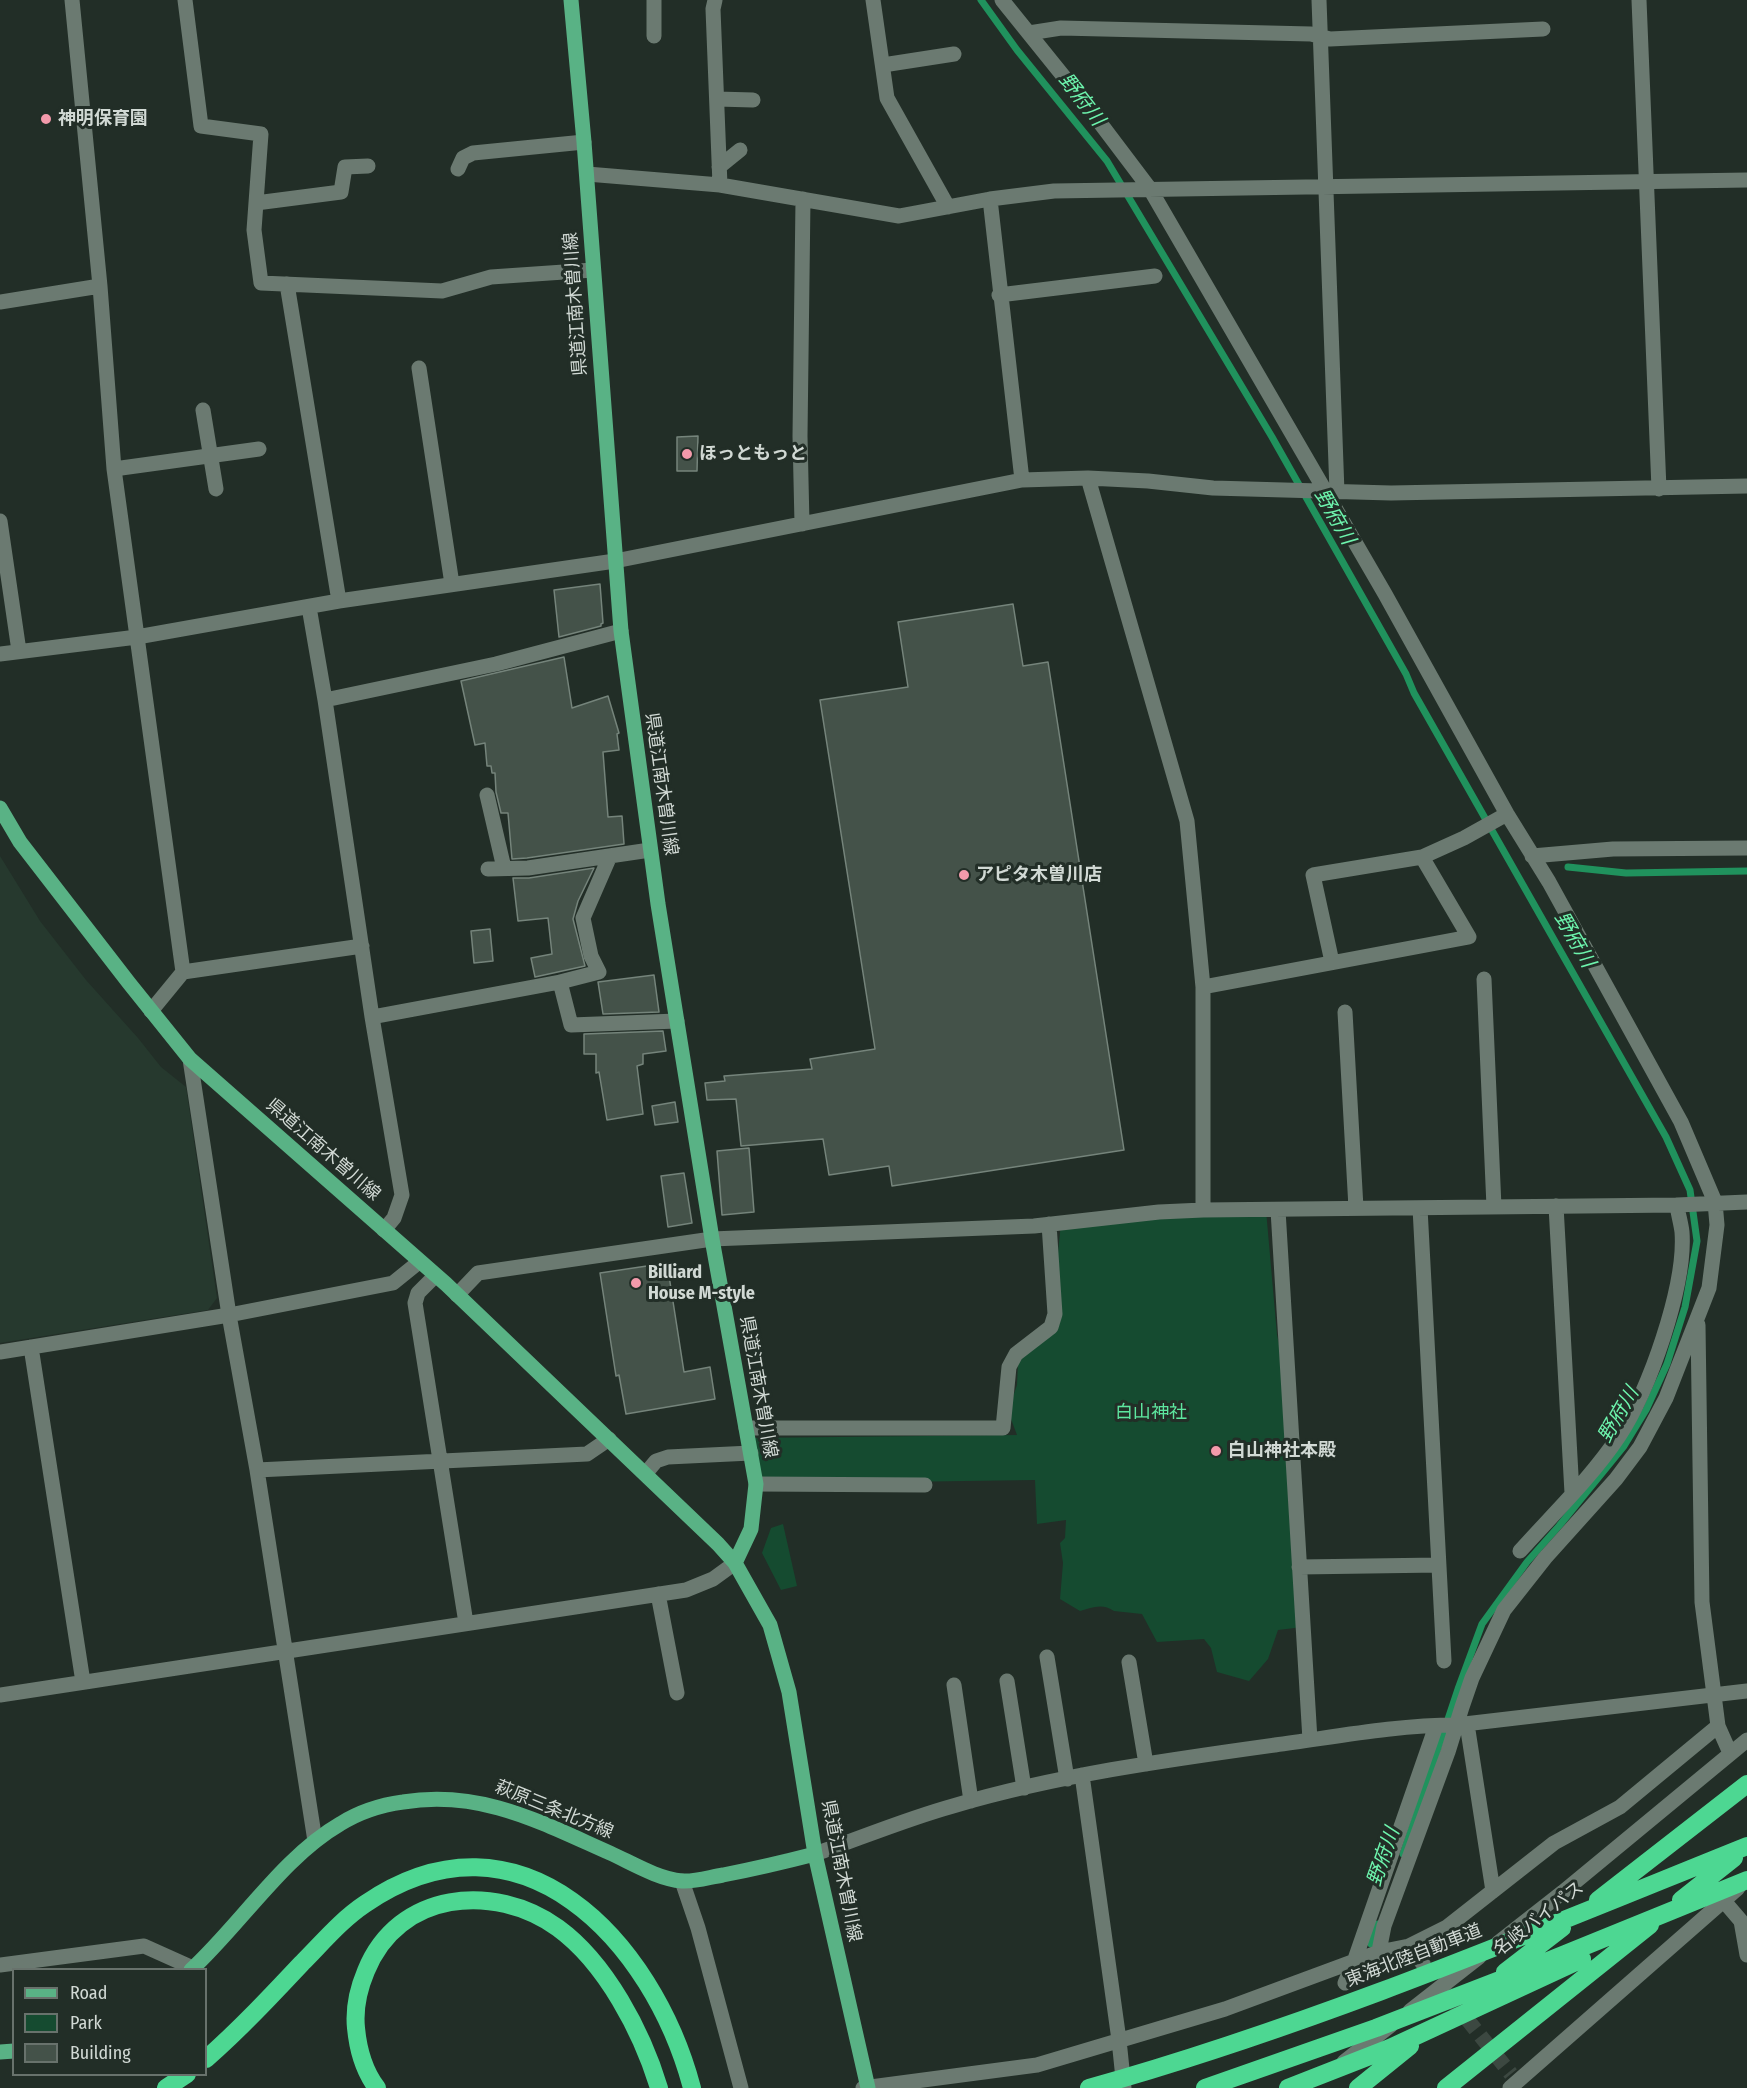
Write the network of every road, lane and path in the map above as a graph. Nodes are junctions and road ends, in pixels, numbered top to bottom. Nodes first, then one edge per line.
1 (72, 0) edge
2 (185, 0) edge
3 (571, 0) edge
4 (654, 0) edge
5 (716, 0) edge
6 (873, 0) edge
7 (1002, 0) edge
8 (1319, 0) edge
9 (1639, 0) edge
10 (1543, 29) dead end
11 (1029, 33) junction
12 (654, 36) dead end
13 (1321, 36) junction
14 (954, 54) dead end
15 (883, 65) junction
16 (717, 99) junction
17 (753, 100) dead end
18 (584, 142) junction
19 (740, 150) dead end
20 (368, 166) dead end
21 (719, 167) junction
22 (458, 169) dead end
23 (587, 174) junction
24 (1747, 180) edge
25 (1648, 181) junction
26 (720, 185) junction
27 (1326, 185) junction
28 (1145, 189) junction
29 (803, 199) junction
30 (990, 199) junction
31 (256, 203) junction
32 (948, 207) junction
33 (593, 270) junction
34 (1155, 276) dead end
35 (287, 284) junction
36 (100, 286) junction
37 (999, 295) junction
38 (0, 302) edge
39 (419, 368) dead end
40 (203, 410) dead end
41 (259, 449) dead end
42 (209, 456) junction
43 (114, 469) junction
44 (1088, 478) junction
45 (1022, 480) junction
46 (1747, 486) edge
47 (216, 489) dead end
48 (1659, 489) junction
49 (1328, 492) junction
50 (0, 521) edge
51 (802, 524) junction
52 (615, 561) junction
53 (452, 584) junction
54 (339, 601) junction
55 (309, 607) junction
56 (621, 631) junction
57 (137, 637) junction
58 (19, 651) junction
59 (0, 654) edge
60 (325, 700) junction
61 (487, 795) dead end
62 (0, 808) edge
63 (1502, 817) junction
64 (1747, 848) edge
65 (650, 850) junction
66 (610, 856) junction
67 (1422, 856) junction
68 (1532, 856) junction
69 (362, 946) junction
70 (1332, 962) junction
71 (183, 972) junction
72 (1484, 979) dead end
73 (560, 982) junction
74 (1203, 987) junction
75 (151, 1011) junction
76 (1345, 1011) dead end
77 (372, 1017) junction
78 (677, 1021) junction
79 (190, 1059) junction
80 (1709, 1202) junction
81 (1747, 1202) edge
82 (1680, 1205) junction
83 (1556, 1206) junction
84 (1494, 1207) junction
85 (1356, 1208) junction
86 (1420, 1208) junction
87 (1203, 1210) junction
88 (1278, 1210) junction
89 (1049, 1224) junction
90 (384, 1230) junction
91 (712, 1239) junction
92 (419, 1262) junction
93 (435, 1276) junction
94 (457, 1295) junction
95 (229, 1315) junction
96 (1698, 1319) junction
97 (31, 1347) junction
98 (0, 1352) edge
99 (746, 1428) junction
100 (609, 1439) junction
101 (751, 1453) junction
102 (441, 1460) junction
103 (257, 1470) junction
104 (646, 1473) junction
105 (756, 1484) junction
106 (925, 1485) dead end
107 (1572, 1493) junction
108 (1520, 1551) dead end
109 (735, 1563) junction
110 (1438, 1565) junction
111 (1299, 1567) junction
112 (658, 1594) junction
113 (466, 1623) junction
114 (286, 1651) junction
115 (1047, 1658) dead end
116 (1444, 1661) dead end
117 (1129, 1662) dead end
118 (1006, 1681) dead end
119 (83, 1682) junction
120 (954, 1685) dead end
121 (1747, 1691) edge
122 (677, 1693) dead end
123 (0, 1695) edge
124 (1713, 1696) junction
125 (1450, 1725) junction
126 (1718, 1726) junction
127 (1310, 1740) junction
128 (1747, 1740) edge
129 (1730, 1753) junction
130 (1146, 1764) junction
131 (1075, 1777) junction
132 (1747, 1784) edge
133 (1024, 1788) junction
134 (971, 1801) junction
135 (315, 1841) junction
136 (1747, 1847) edge
137 (815, 1854) junction
138 (682, 1881) junction
139 (1747, 1881) edge
140 (1493, 1891) junction
141 (1723, 1900) junction
142 (1744, 1920) edge
143 (1409, 1946) junction
144 (1379, 1952) junction
145 (1747, 1955) edge
146 (1354, 1962) junction
147 (1423, 1964) tunnel mouth
148 (0, 1965) edge
149 (190, 1968) edge
150 (193, 1968) edge
151 (1375, 1971) dead end
152 (1345, 1983) dead end
153 (1119, 2040) junction
154 (207, 2058) edge
155 (184, 2076) edge
156 (1513, 2081) edge
157 (166, 2088) edge
158 (377, 2088) edge
159 (659, 2088) edge
160 (692, 2088) edge
161 (741, 2088) edge
162 (866, 2088) edge
163 (1089, 2088) edge
164 (1124, 2088) edge
165 (1205, 2088) edge
166 (1288, 2088) edge
167 (1311, 2088) edge
168 (1358, 2088) edge
169 (1446, 2088) edge

1 - 36 street
2 - 31 street
3 - 18 main road, 県道江南木曽川線
4 - 12 street
5 - 16 street
6 - 15 street
7 - 11 street
8 - 13 street
9 - 25 street
10 - 13 street
11 - 13 street
11 - 28 street
13 - 27 street
14 - 15 street
15 - 32 street
16 - 17 street
16 - 21 street
18 - 22 street
18 - 23 main road, 県道江南木曽川線
19 - 21 street
20 - 31 street
21 - 26 street
23 - 26 street
23 - 33 main road, 県道江南木曽川線
24 - 25 street
25 - 27 street
25 - 48 street
26 - 29 street
27 - 28 street
27 - 49 street
28 - 30 street
28 - 49 street
29 - 32 street
29 - 51 street
30 - 32 street
30 - 37 street
31 - 35 street
33 - 35 street
33 - 52 main road, 県道江南木曽川線
34 - 37 street
35 - 54 street
36 - 38 street
36 - 43 street
37 - 45 street
39 - 53 street
40 - 42 street
41 - 42 street
42 - 43 street
42 - 47 street
43 - 57 street
44 - 45 street
44 - 49 street
44 - 74 street
45 - 51 street
46 - 48 street
48 - 49 street
49 - 63 street
50 - 58 street
51 - 52 street
52 - 53 street
52 - 56 main road, 県道江南木曽川線
53 - 54 street
54 - 55 street
55 - 57 street
55 - 60 street
56 - 60 street
56 - 65 main road, 県道江南木曽川線
57 - 58 street
57 - 71 street
58 - 59 street
60 - 69 street
61 - 66 street
62 - 75 main road, 県道江南木曽川線
63 - 67 street
63 - 68 street
64 - 68 street
65 - 66 street
65 - 78 main road, 県道江南木曽川線
66 - 73 street
67 - 70 street
67 - 70 street
68 - 80 street
69 - 71 street
69 - 77 street
70 - 74 street
71 - 75 street
72 - 84 street
73 - 77 street
73 - 78 street
74 - 87 street
75 - 79 main road, 県道江南木曽川線
76 - 85 street
77 - 90 street
78 - 91 main road, 県道江南木曽川線
79 - 90 main road, 県道江南木曽川線
79 - 95 street
80 - 81 street
80 - 82 street
80 - 96 street
82 - 83 street
82 - 107 street
83 - 84 street
83 - 107 street
84 - 86 street
85 - 86 street
85 - 88 street
86 - 110 street
87 - 88 street
87 - 89 street
88 - 111 street
89 - 91 street
89 - 99 street
90 - 92 main road, 県道江南木曽川線
91 - 94 street
91 - 99 main road, 県道江南木曽川線
92 - 93 main road, 県道江南木曽川線
92 - 95 street
93 - 94 main road, 県道江南木曽川線
93 - 102 street
94 - 100 main road, 県道江南木曽川線
95 - 97 street
95 - 103 street
96 - 124 street
96 - 125 street
97 - 98 street
97 - 119 street
99 - 101 main road, 県道江南木曽川線
100 - 102 street
100 - 104 main road, 県道江南木曽川線
101 - 104 street
101 - 105 main road, 県道江南木曽川線
102 - 103 street
102 - 113 street
103 - 114 street
104 - 109 main road, 県道江南木曽川線
105 - 106 street
105 - 109 main road, 県道江南木曽川線
107 - 108 street
109 - 112 street
109 - 137 main road, 県道江南木曽川線
110 - 111 street
110 - 116 street
111 - 127 street
112 - 113 street
112 - 122 street
113 - 114 street
114 - 119 street
114 - 135 street
115 - 131 street
117 - 130 street
118 - 133 street
119 - 123 street
120 - 134 street
121 - 124 street
124 - 125 street
124 - 126 street
125 - 127 street
125 - 140 street
125 - 144 street
125 - 146 street
126 - 129 street
126 - 140 street
127 - 130 street
128 - 129 street
129 - 167 street
130 - 131 street
131 - 133 street
131 - 153 street
132 - 168 highway, 名岐バイパス
133 - 134 street
134 - 137 street
135 - 138 main road, 萩原三条北方線
135 - 150 main road, 萩原三条北方線
136 - 163 highway, 東海北陸自動車道
136 - 169 highway
137 - 138 main road, 萩原三条北方線
137 - 162 main road, 県道江南木曽川線
138 - 161 street
139 - 141 street
139 - 165 highway
139 - 166 highway
140 - 143 street
141 - 142 street
141 - 156 street
142 - 145 street
143 - 144 street
143 - 147 street
144 - 146 street
144 - 151 street
146 - 152 street
146 - 153 street
148 - 149 street
153 - 162 street
153 - 164 street
154 - 160 highway
155 - 157 highway
158 - 159 highway

